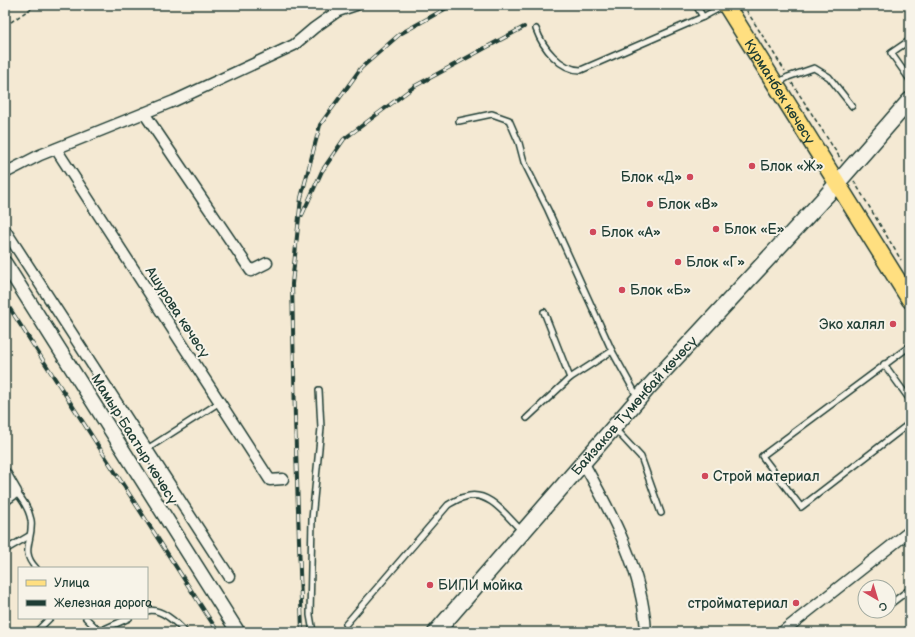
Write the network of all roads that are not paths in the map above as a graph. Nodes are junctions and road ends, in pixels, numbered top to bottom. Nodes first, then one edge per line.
1 (356, 5) edge
2 (696, 5) edge
3 (726, 5) edge
4 (703, 17) junction
5 (536, 29) dead end
6 (910, 40) edge
7 (910, 80) edge
8 (782, 81) junction
9 (910, 100) edge
10 (852, 106) dead end
11 (144, 114) junction
12 (459, 121) dead end
13 (56, 149) junction
14 (5, 173) edge
15 (838, 183) junction
16 (5, 230) edge
17 (5, 263) edge
18 (267, 263) dead end
19 (910, 300) edge
20 (544, 312) dead end
21 (910, 346) edge
22 (612, 351) junction
23 (884, 364) junction
24 (570, 378) junction
25 (319, 390) dead end
26 (638, 399) junction
27 (910, 400) edge
28 (220, 402) junction
29 (527, 418) dead end
30 (910, 423) edge
31 (614, 427) junction
32 (147, 449) junction
33 (583, 462) junction
34 (5, 473) edge
35 (283, 480) dead end
36 (16, 492) junction
37 (5, 500) edge
38 (661, 513) dead end
39 (910, 531) edge
40 (523, 532) junction
41 (29, 536) junction
42 (5, 550) edge
43 (35, 567) edge
44 (229, 576) dead end
45 (910, 589) edge
46 (897, 599) edge
47 (148, 611) edge
48 (49, 619) edge
49 (87, 619) edge
50 (127, 619) edge
51 (346, 624) dead end
52 (643, 629) edge
53 (36, 632) edge
54 (98, 632) edge
55 (185, 632) edge
56 (238, 632) edge
57 (313, 632) edge
58 (436, 632) edge
59 (782, 632) edge

1 - 11 street
2 - 4 lane
3 - 4 lane
3 - 8 main road, Курманбек көчөсү
4 - 5 lane
6 - 7 lane
8 - 10 lane
8 - 15 main road, Курманбек көчөсү
9 - 15 main road, Байзаков Түмөнбай көчөсү
11 - 13 street
11 - 18 street
12 - 22 lane
13 - 14 street
13 - 28 street, Ашурова көчөсү
15 - 19 main road, Курманбек көчөсү
15 - 26 main road, Байзаков Түмөнбай көчөсү
16 - 32 street
17 - 56 street, Мамыр Баатыр көчөсү
20 - 24 lane
21 - 23 lane
22 - 24 lane
22 - 26 lane
23 - 27 lane
23 - 30 lane
24 - 29 lane
25 - 57 lane
26 - 31 main road, Байзаков Түмөнбай көчөсү
28 - 32 lane
28 - 35 street, Ашурова көчөсү
31 - 33 main road, Байзаков Түмөнбай көчөсү
31 - 38 lane
32 - 44 street
33 - 40 main road, Байзаков Түмөнбай көчөсү
33 - 52 street
34 - 36 street
36 - 37 street
36 - 41 lane
39 - 59 street
40 - 51 lane
40 - 58 main road, Байзаков Түмөнбай көчөсү
41 - 42 lane
41 - 43 lane
45 - 46 lane
47 - 55 lane
48 - 53 lane
49 - 54 lane
50 - 54 lane

